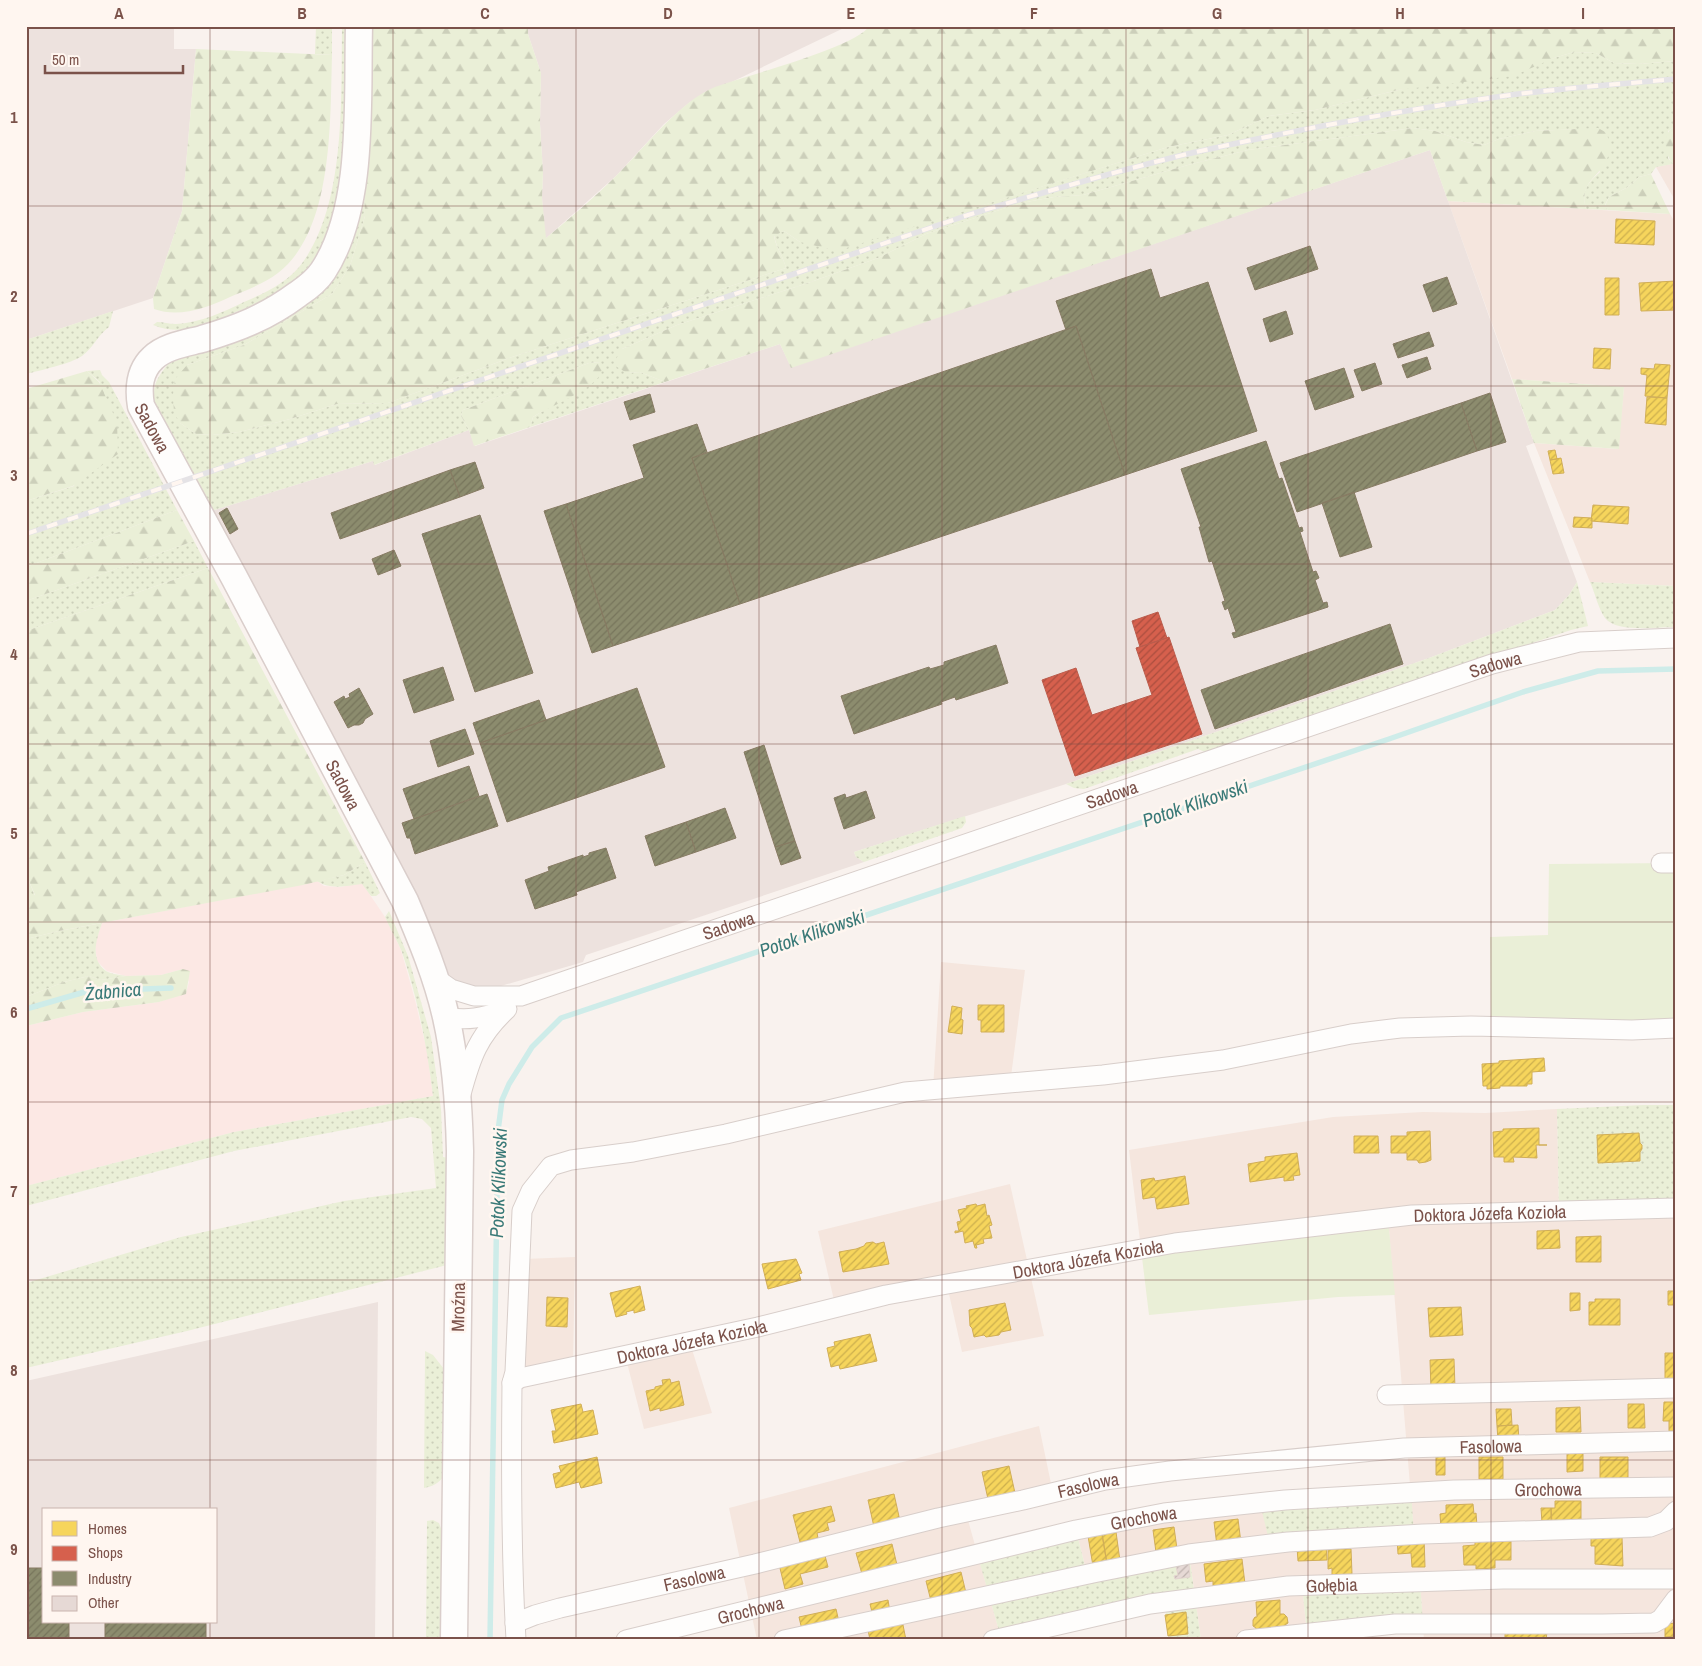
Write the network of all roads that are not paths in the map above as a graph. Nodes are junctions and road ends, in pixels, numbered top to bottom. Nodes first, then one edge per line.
1 (359, 26) edge
2 (1676, 638) edge
3 (434, 978) junction
4 (474, 996) junction
5 (514, 1002) junction
6 (446, 1017) junction
7 (1676, 1028) edge
8 (458, 1105) junction
9 (1676, 1208) edge
10 (512, 1383) junction
11 (1676, 1388) edge
12 (1387, 1395) dead end
13 (1676, 1441) edge
14 (1676, 1487) edge
15 (1676, 1511) edge
16 (1676, 1579) edge
17 (1676, 1599) edge
18 (515, 1632) edge
19 (454, 1640) edge
20 (626, 1640) edge
21 (784, 1640) edge
22 (993, 1640) edge
23 (1246, 1640) edge

1 - 3 main road, Sadowa
2 - 5 street, Sadowa
3 - 4 street, Sadowa
3 - 6 main road, Mroźna
4 - 5 street, Sadowa
4 - 6 street
5 - 6 street
5 - 8 street
6 - 8 main road, Mroźna
7 - 10 street
8 - 19 main road, Mroźna
9 - 10 street, Doktora Józefa Kozioła
10 - 18 street
11 - 12 street
13 - 18 street, Fasolowa
14 - 20 street, Grochowa
15 - 21 street
16 - 22 street, Gołębia
17 - 23 street

